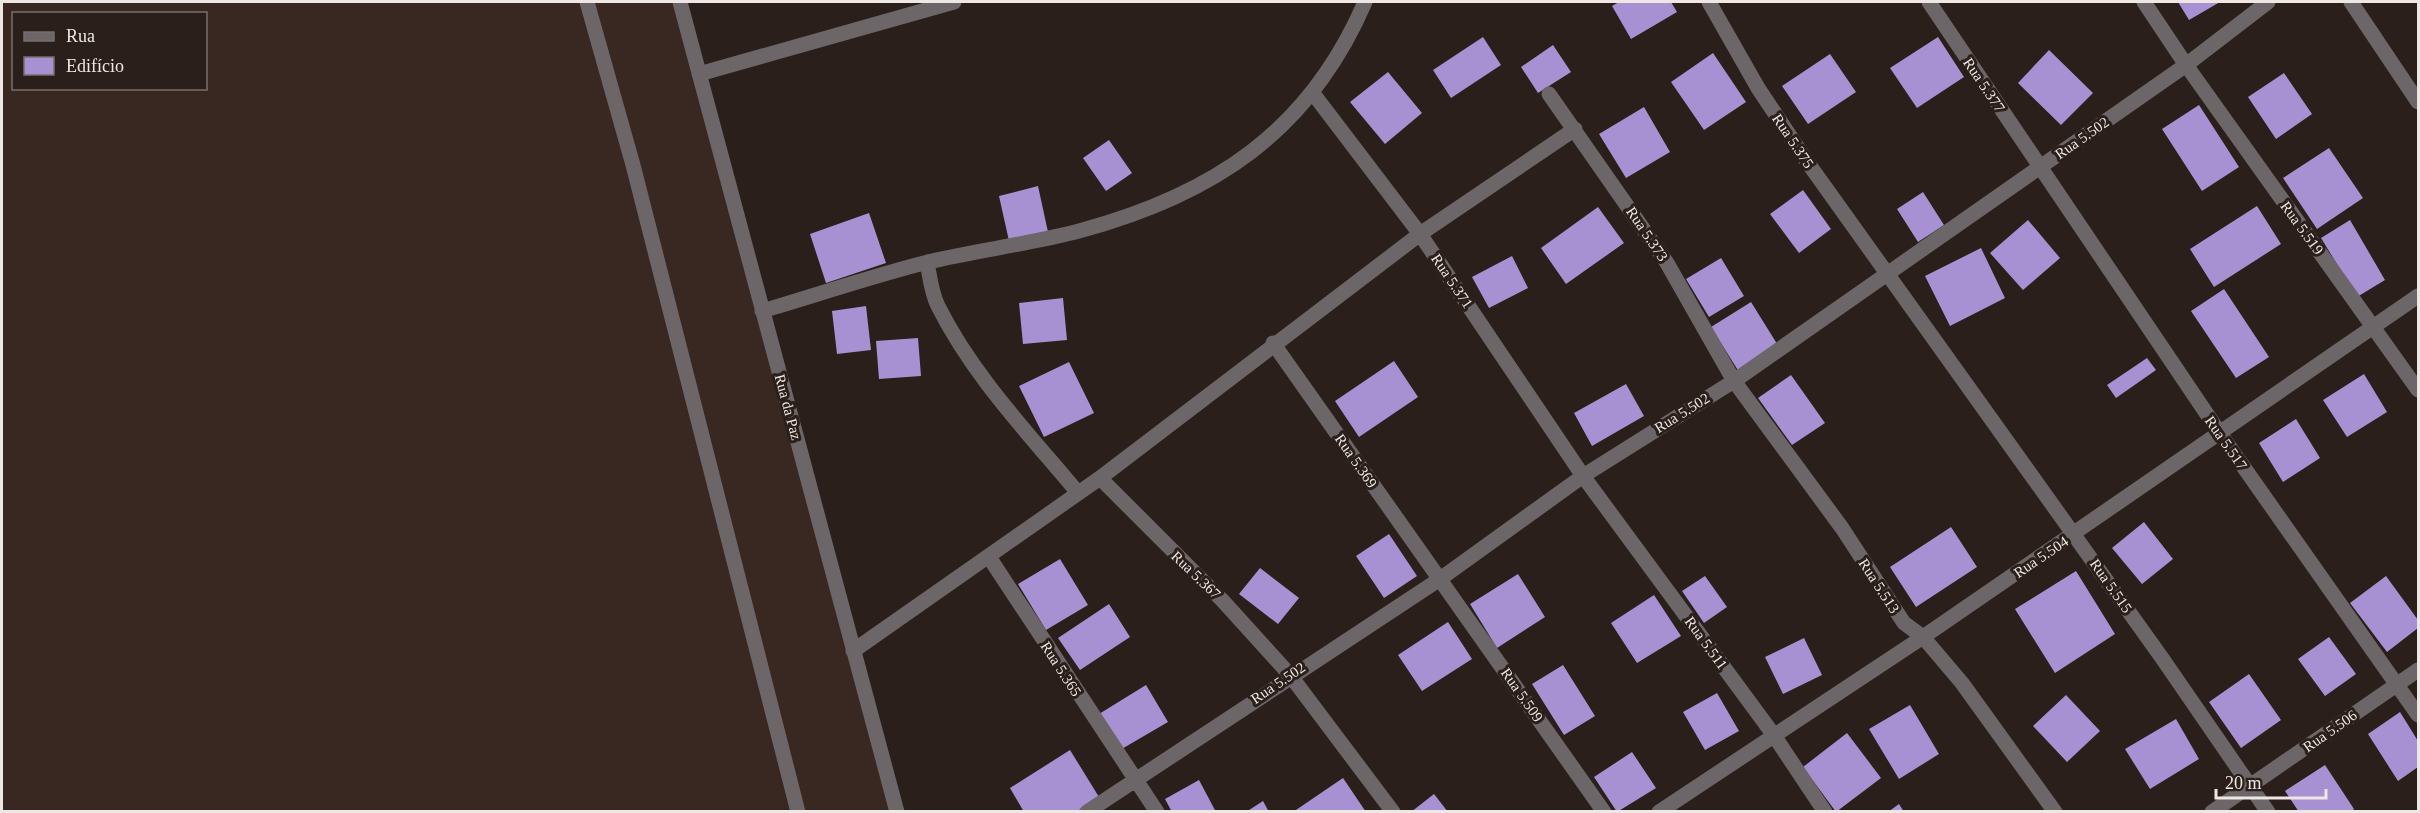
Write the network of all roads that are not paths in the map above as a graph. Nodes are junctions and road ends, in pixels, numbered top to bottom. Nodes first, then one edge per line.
1 (587, 2) edge
2 (681, 2) edge
3 (954, 2) edge
4 (1365, 2) edge
5 (1709, 2) edge
6 (1929, 2) edge
7 (2144, 2) edge
8 (2268, 2) edge
9 (2351, 2) edge
10 (2186, 65) junction
11 (699, 74) junction
12 (1312, 92) junction
13 (1549, 94) dead end
14 (2418, 102) edge
15 (1575, 129) junction
16 (2040, 168) junction
17 (1420, 234) junction
18 (927, 262) junction
19 (1887, 274) junction
20 (2418, 296) edge
21 (762, 311) junction
22 (2372, 326) junction
23 (1273, 343) junction
24 (1734, 381) junction
25 (2418, 390) edge
26 (2218, 432) junction
27 (1583, 476) junction
28 (1100, 478) junction
29 (1078, 493) junction
30 (2074, 534) junction
31 (989, 557) junction
32 (1440, 579) junction
33 (1923, 637) junction
34 (853, 651) junction
35 (2418, 670) edge
36 (1290, 675) junction
37 (2398, 684) junction
38 (2418, 715) edge
39 (1773, 734) junction
40 (1134, 780) junction
41 (2250, 786) junction
42 (798, 812) edge
43 (897, 812) edge
44 (1087, 812) edge
45 (1157, 812) edge
46 (1394, 812) edge
47 (1604, 812) edge
48 (1659, 812) edge
49 (1825, 812) edge
50 (2055, 812) edge
51 (2212, 812) edge
52 (2268, 812) edge

1 - 42 street
2 - 11 street, Rua da Paz
3 - 11 street
4 - 12 street
5 - 19 street, Rua 5.375
6 - 16 street, Rua 5.377
7 - 10 street, Rua 5.519
8 - 10 street, Rua 5.502
9 - 14 street
10 - 16 street, Rua 5.502
10 - 22 street, Rua 5.519
11 - 21 street, Rua da Paz
12 - 17 street, Rua 5.371
12 - 18 street
13 - 15 street, Rua 5.373
15 - 17 street
15 - 24 street, Rua 5.373
16 - 19 street, Rua 5.502
16 - 26 street, Rua 5.517
17 - 23 street
17 - 27 street, Rua 5.371
18 - 21 street
18 - 29 street
19 - 24 street, Rua 5.502
19 - 30 street, Rua 5.515
20 - 22 street, Rua 5.504
21 - 34 street, Rua da Paz
22 - 25 street, Rua 5.519
22 - 26 street, Rua 5.504
23 - 28 street
23 - 32 street, Rua 5.369
24 - 27 street, Rua 5.502
24 - 33 street, Rua 5.513
26 - 30 street, Rua 5.504
26 - 37 street, Rua 5.517
27 - 32 street, Rua 5.502
27 - 39 street, Rua 5.511
28 - 29 street
28 - 36 street, Rua 5.367
29 - 31 street
30 - 33 street, Rua 5.504
30 - 41 street, Rua 5.515
31 - 34 street
31 - 40 street, Rua 5.365
32 - 36 street, Rua 5.502
32 - 47 street, Rua 5.509
33 - 39 street, Rua 5.504
33 - 50 street, Rua 5.513
34 - 43 street, Rua da Paz
35 - 37 street, Rua 5.506
36 - 40 street, Rua 5.502
36 - 46 street, Rua 5.367
37 - 38 street, Rua 5.517
37 - 41 street, Rua 5.506
39 - 48 street, Rua 5.504
39 - 49 street, Rua 5.511
40 - 44 street, Rua 5.502
40 - 45 street, Rua 5.365
41 - 51 street, Rua 5.506
41 - 52 street, Rua 5.515

